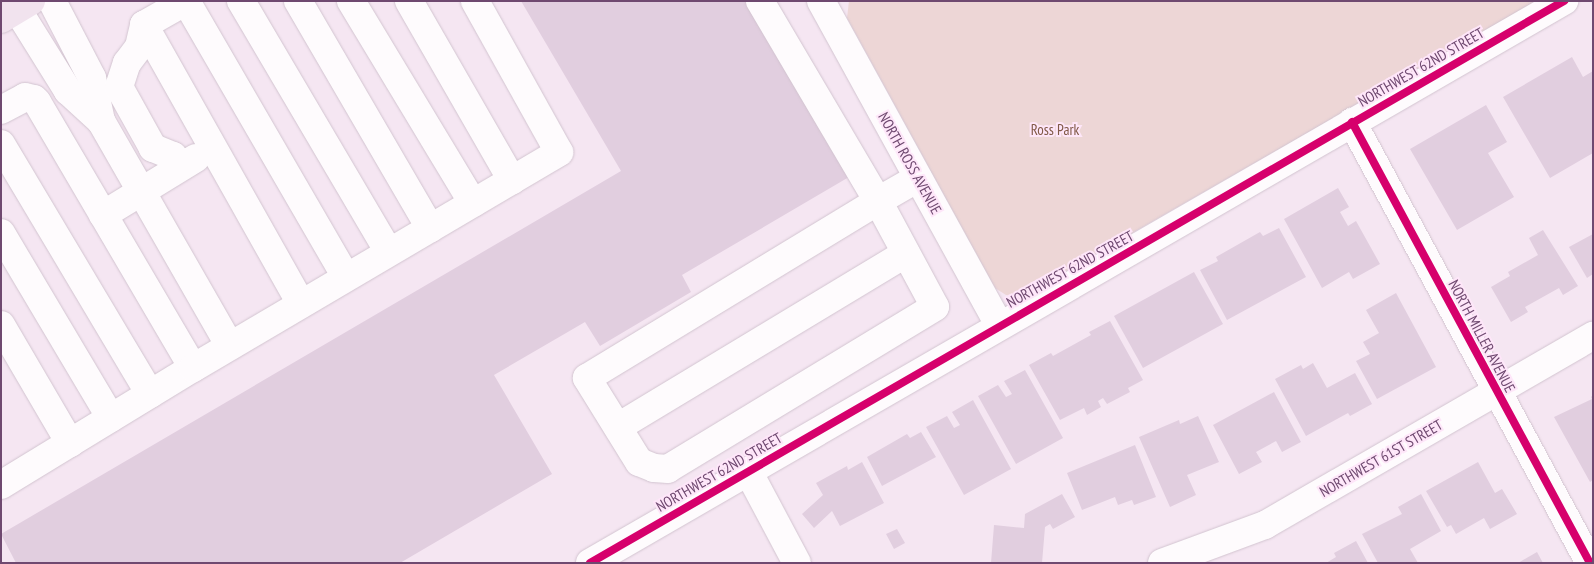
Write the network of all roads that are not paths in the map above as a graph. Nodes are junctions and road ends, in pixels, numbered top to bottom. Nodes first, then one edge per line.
1 (52, 1) edge
2 (186, 1) edge
3 (241, 1) edge
4 (298, 1) edge
5 (351, 1) edge
6 (409, 1) edge
7 (475, 1) edge
8 (760, 1) edge
9 (821, 1) edge
10 (1564, 1) edge
11 (17, 10) edge
12 (144, 25) junction
13 (1, 110) edge
14 (101, 122) junction
15 (1352, 122) junction
16 (1, 144) edge
17 (212, 149) junction
18 (180, 167) junction
19 (918, 178) junction
20 (512, 180) junction
21 (140, 191) junction
22 (878, 201) junction
23 (473, 203) junction
24 (103, 214) junction
25 (430, 228) junction
26 (1, 233) edge
27 (389, 252) junction
28 (906, 253) junction
29 (346, 277) junction
30 (301, 304) junction
31 (1, 325) edge
32 (999, 325) junction
33 (1593, 336) edge
34 (230, 346) junction
35 (193, 368) junction
36 (1496, 392) junction
37 (150, 394) junction
38 (111, 418) junction
39 (618, 427) junction
40 (70, 443) junction
41 (748, 471) junction
42 (1, 485) edge
43 (590, 563) edge
44 (797, 563) edge
45 (1162, 563) edge
46 (1590, 563) edge

1 - 14 street
2 - 12 street
2 - 29 street
3 - 27 street
4 - 25 street
5 - 23 street
6 - 20 street
7 - 20 street
8 - 22 street
9 - 19 street, NORTH ROSS AVENUE
10 - 15 street, NORTHWEST 62ND STREET
11 - 14 street
12 - 17 street
12 - 18 street
13 - 24 street
14 - 21 street
15 - 32 street, NORTHWEST 62ND STREET
15 - 36 street, NORTH MILLER AVENUE
16 - 37 street
17 - 18 street
17 - 30 street
18 - 21 street
19 - 22 street
19 - 32 street, NORTH ROSS AVENUE
20 - 23 street
21 - 24 street
21 - 34 street
22 - 28 street
22 - 39 street
23 - 25 street
24 - 35 street
25 - 27 street
26 - 38 street
27 - 29 street
28 - 39 street
28 - 39 street
29 - 30 street
30 - 34 street
31 - 40 street
32 - 41 street, NORTHWEST 62ND STREET
33 - 36 street, NORTHWEST 61ST STREET
34 - 35 street
35 - 37 street
36 - 45 street, NORTHWEST 61ST STREET
36 - 46 street, NORTH MILLER AVENUE
37 - 38 street
38 - 40 street
40 - 42 street
41 - 43 street, NORTHWEST 62ND STREET
41 - 44 street

